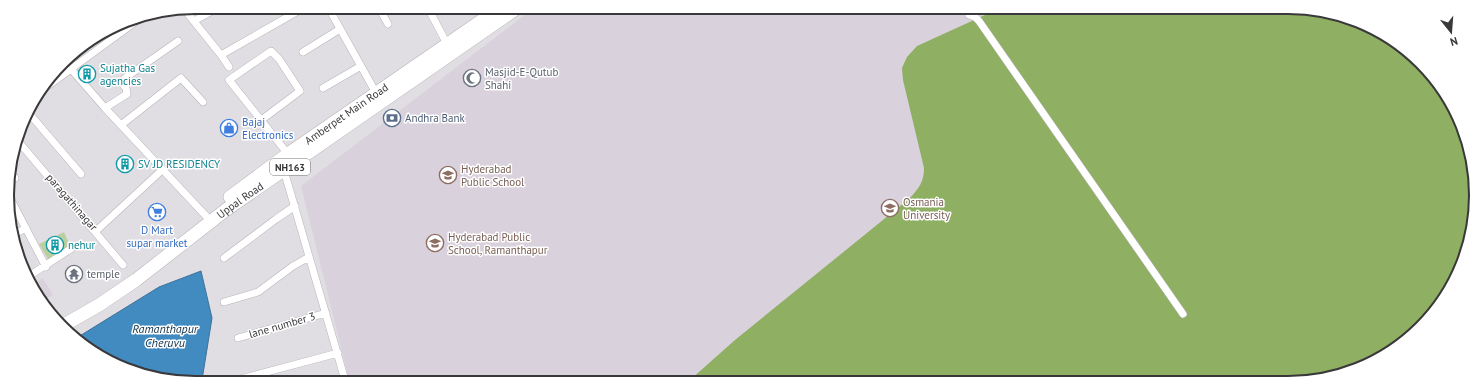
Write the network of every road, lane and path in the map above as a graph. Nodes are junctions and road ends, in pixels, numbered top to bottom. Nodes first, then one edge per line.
1 (188, 14) edge
2 (206, 14) edge
3 (293, 14) edge
4 (332, 14) edge
5 (382, 14) edge
6 (431, 14) edge
7 (486, 14) edge
8 (507, 14) edge
9 (969, 15) dead end
10 (194, 21) junction
11 (388, 24) dead end
12 (340, 29) junction
13 (122, 30) edge
14 (178, 41) dead end
15 (447, 44) junction
16 (303, 52) dead end
17 (221, 55) junction
18 (361, 66) junction
19 (229, 67) dead end
20 (71, 69) junction
21 (55, 81) edge
22 (322, 88) dead end
23 (376, 93) junction
24 (203, 102) dead end
25 (105, 108) junction
26 (32, 118) edge
27 (260, 121) junction
28 (121, 125) junction
29 (21, 145) edge
30 (284, 161) junction
31 (162, 170) junction
32 (81, 174) dead end
33 (14, 205) edge
34 (296, 206) junction
35 (206, 216) junction
36 (26, 228) junction
37 (96, 231) junction
38 (18, 233) edge
39 (72, 248) dead end
40 (309, 257) junction
41 (224, 258) dead end
42 (123, 265) dead end
43 (46, 267) junction
44 (33, 274) edge
45 (120, 287) junction
46 (224, 302) dead end
47 (326, 313) junction
48 (1183, 314) dead end
49 (63, 319) edge
50 (67, 323) edge
51 (238, 338) dead end
52 (338, 353) junction
53 (252, 376) edge
54 (344, 376) edge

1 - 10 street
2 - 10 street
3 - 17 street
4 - 12 street
5 - 11 street
6 - 15 street
7 - 15 highway, Amberpet Main Road / NH163
8 - 30 highway, Uppal Road / NH163
9 - 48 street
10 - 17 street
12 - 16 street
12 - 18 street
13 - 20 street
14 - 25 street
15 - 23 highway, Amberpet Main Road / NH163
17 - 19 street
18 - 22 street
18 - 23 street
20 - 21 street
20 - 25 street
23 - 30 highway, Amberpet Main Road / NH163
24 - 28 street
25 - 28 street
26 - 32 street
27 - 27 street
27 - 30 street
28 - 31 street
29 - 37 street, paragathinagar
30 - 34 street
30 - 35 highway, Amberpet Main Road / NH163
30 - 45 highway, Uppal Road / NH163
31 - 35 street
31 - 37 street
33 - 36 street
34 - 40 street
34 - 41 street
35 - 45 highway, Amberpet Main Road / NH163
36 - 38 street
36 - 43 street
37 - 42 street, paragathinagar
39 - 43 street
40 - 46 street
40 - 47 street
43 - 44 street
45 - 49 highway, Amberpet Main Road / NH163
45 - 50 highway, Uppal Road / NH163
47 - 51 street, lane number 3
47 - 52 street
52 - 53 street
52 - 54 street

